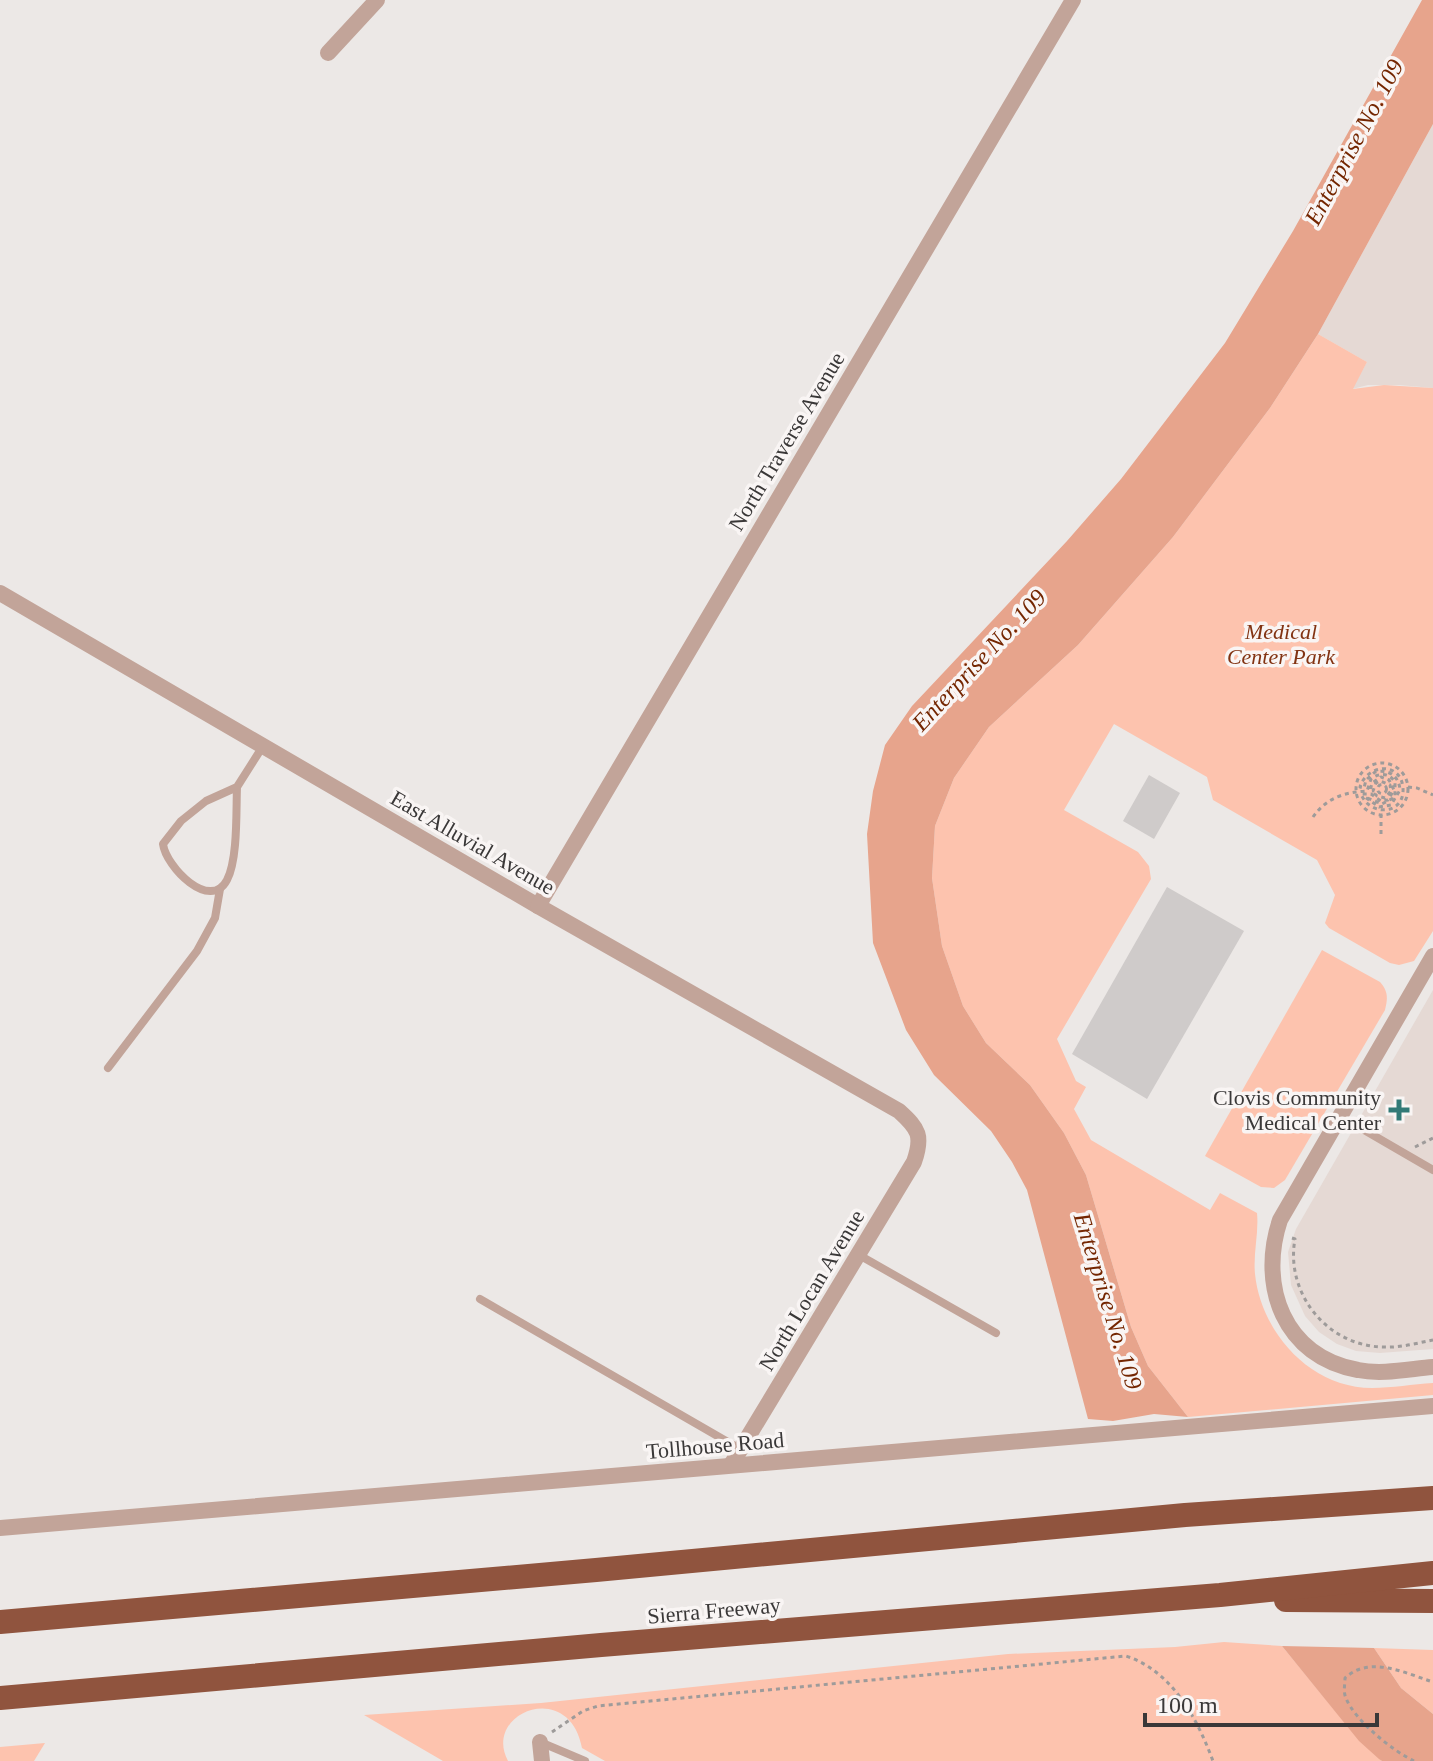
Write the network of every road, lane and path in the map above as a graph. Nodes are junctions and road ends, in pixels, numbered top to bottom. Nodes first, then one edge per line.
1 (377, 0) edge
2 (1073, 0) edge
3 (328, 53) dead end
4 (0, 593) edge
5 (263, 746) junction
6 (237, 787) junction
7 (1408, 787) junction
8 (1356, 791) junction
9 (1379, 792) dead end
10 (1433, 795) edge
11 (1381, 815) junction
12 (1313, 817) dead end
13 (1381, 834) dead end
14 (220, 889) junction
15 (538, 906) junction
16 (1433, 956) edge
17 (108, 1068) dead end
18 (1340, 1116) junction
19 (919, 1134) joint
20 (1433, 1138) edge
21 (1403, 1152) junction
22 (1433, 1170) edge
23 (1290, 1236) dead end
24 (858, 1255) junction
25 (480, 1299) dead end
26 (996, 1333) dead end
27 (1433, 1340) edge
28 (1433, 1367) edge
29 (1433, 1406) edge
30 (741, 1449) junction
31 (731, 1465) junction
32 (1433, 1490) edge
33 (1433, 1498) edge
34 (1387, 1501) junction
35 (0, 1528) edge
36 (1433, 1573) edge
37 (1220, 1595) junction
38 (1433, 1601) edge
39 (0, 1622) edge
40 (1433, 1682) edge
41 (0, 1698) edge
42 (540, 1742) junction
43 (542, 1761) edge
44 (585, 1761) edge
45 (1213, 1761) edge
46 (1414, 1761) edge

1 - 3 street
2 - 15 street, North Traverse Avenue
4 - 5 street, East Alluvial Avenue
5 - 6 lane
5 - 15 street, East Alluvial Avenue
6 - 14 lane
6 - 14 lane
7 - 8 path
7 - 10 path
7 - 11 path
8 - 9 path
8 - 11 path
8 - 12 path
11 - 13 path
14 - 17 lane
15 - 19 street, East Alluvial Avenue
16 - 18 street
18 - 21 lane
18 - 28 street
19 - 24 street, North Locan Avenue
20 - 21 path
21 - 22 lane
23 - 27 path
24 - 26 lane
24 - 30 street, North Locan Avenue
25 - 30 lane
29 - 31 street, Tollhouse Road
30 - 31 street, North Locan Avenue
31 - 35 street, Tollhouse Road
32 - 34 highway
33 - 34 highway
34 - 39 highway
36 - 37 highway, Sierra Freeway
37 - 38 highway
37 - 41 highway, Sierra Freeway
40 - 46 path
42 - 43 street
42 - 44 lane
42 - 45 path

